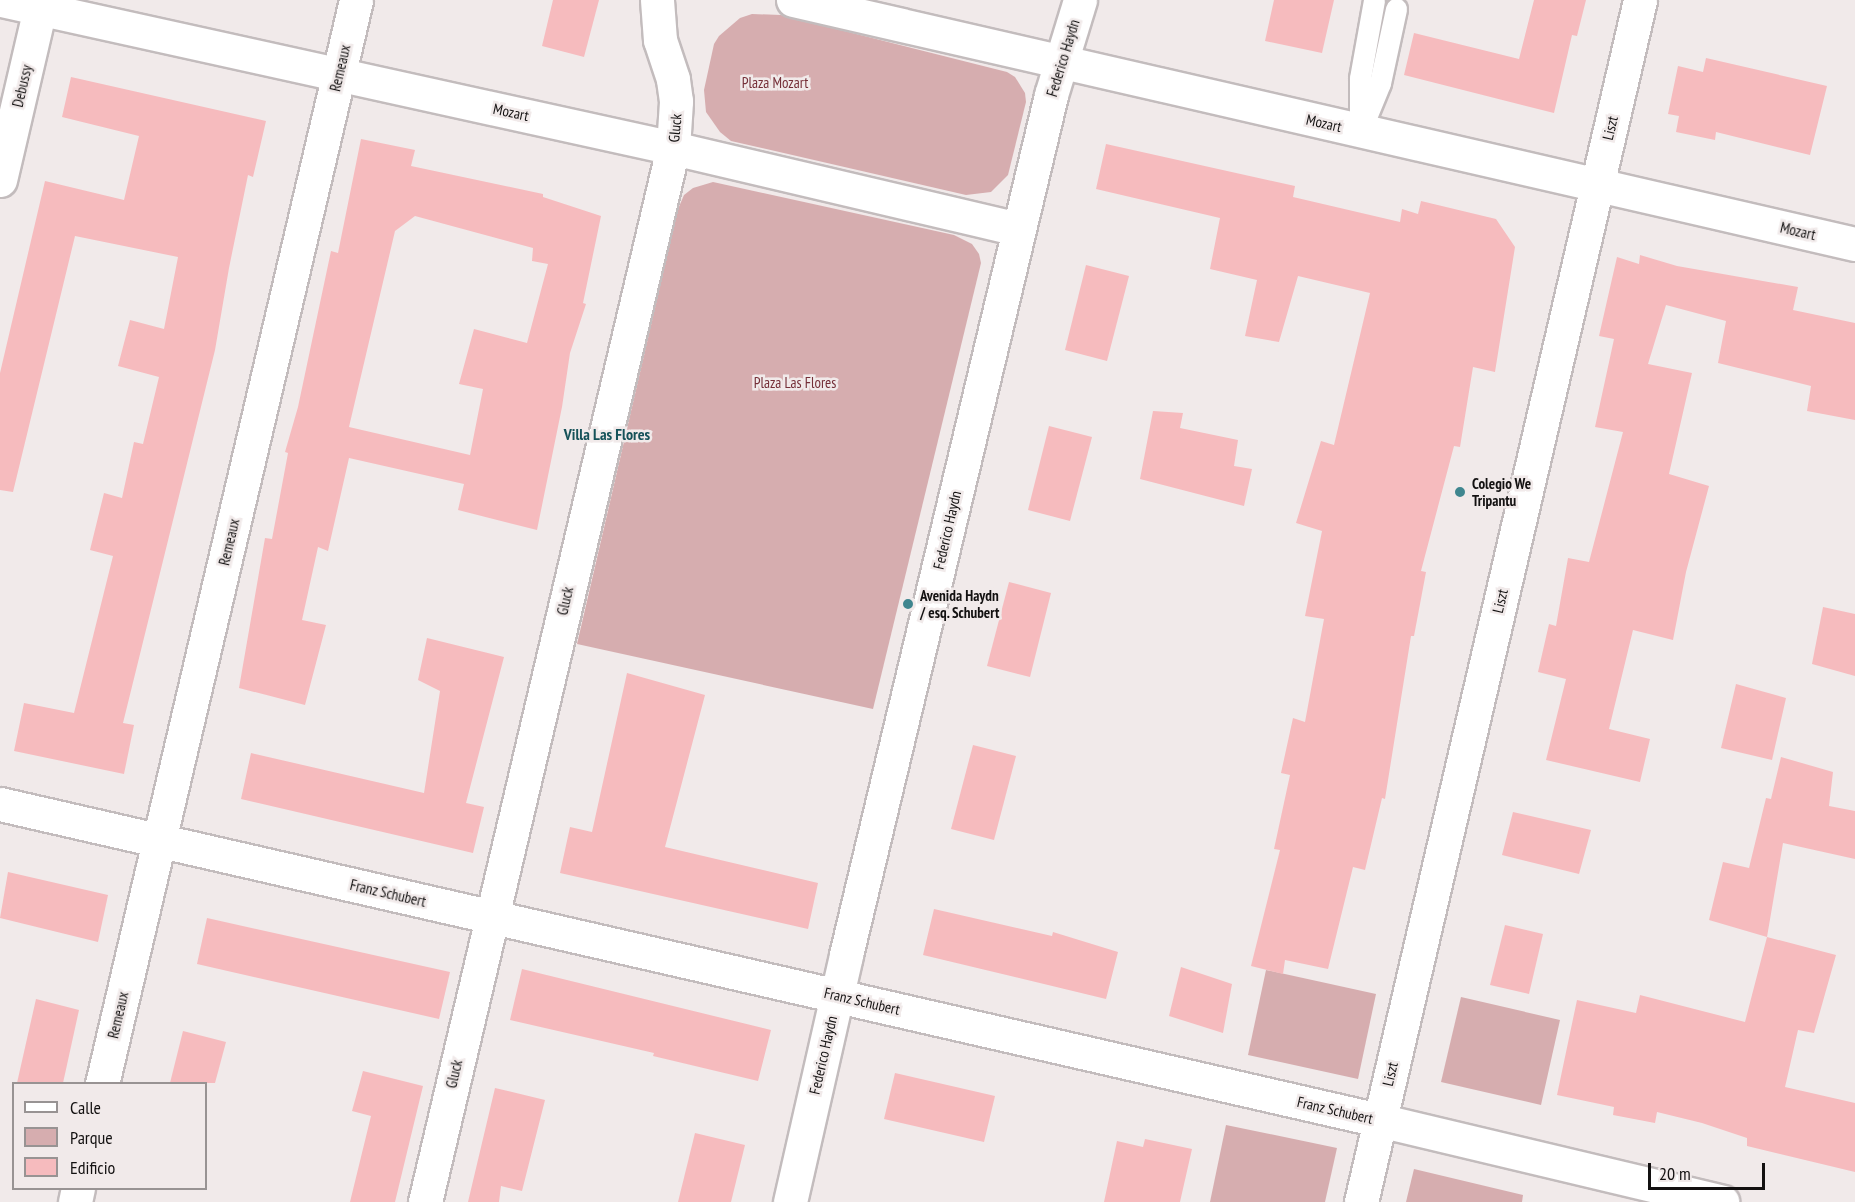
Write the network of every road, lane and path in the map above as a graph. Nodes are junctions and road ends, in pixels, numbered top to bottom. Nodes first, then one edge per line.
1 (1, 0) edge
2 (356, 0) edge
3 (657, 0) edge
4 (794, 0) edge
5 (1080, 0) edge
6 (1374, 0) edge
7 (1640, 0) edge
8 (33, 4) edge
9 (1396, 9) dead end
10 (1062, 61) junction
11 (338, 75) junction
12 (1360, 131) junction
13 (673, 148) junction
14 (0, 180) edge
15 (1597, 185) junction
16 (1019, 229) junction
17 (1855, 244) edge
18 (0, 804) edge
19 (159, 840) junction
20 (490, 916) junction
21 (837, 995) junction
22 (102, 1082) edge
23 (1379, 1120) junction
24 (425, 1202) edge
25 (790, 1202) edge
26 (1360, 1202) edge
27 (1722, 1202) edge

1 - 8 street, Mozart
2 - 11 street, Remeaux
3 - 13 street, Gluck
4 - 10 street, Mozart
5 - 10 street, Federico Haydn
6 - 12 lane
7 - 15 street, Liszt
8 - 11 street, Mozart
8 - 14 street, Debussy
9 - 12 lane
10 - 12 street, Mozart
10 - 16 street, Federico Haydn
11 - 13 street, Mozart
11 - 19 street, Remeaux
12 - 15 street, Mozart
13 - 16 street, Mozart
13 - 20 street, Gluck
15 - 17 street, Mozart
15 - 23 street, Liszt
16 - 21 street, Federico Haydn
18 - 19 street, Franz Schubert
19 - 20 street, Franz Schubert
19 - 22 street, Remeaux
20 - 21 street, Franz Schubert
20 - 24 street, Gluck
21 - 23 street, Franz Schubert
21 - 25 street, Federico Haydn
23 - 26 street, Liszt
23 - 27 street, Franz Schubert

